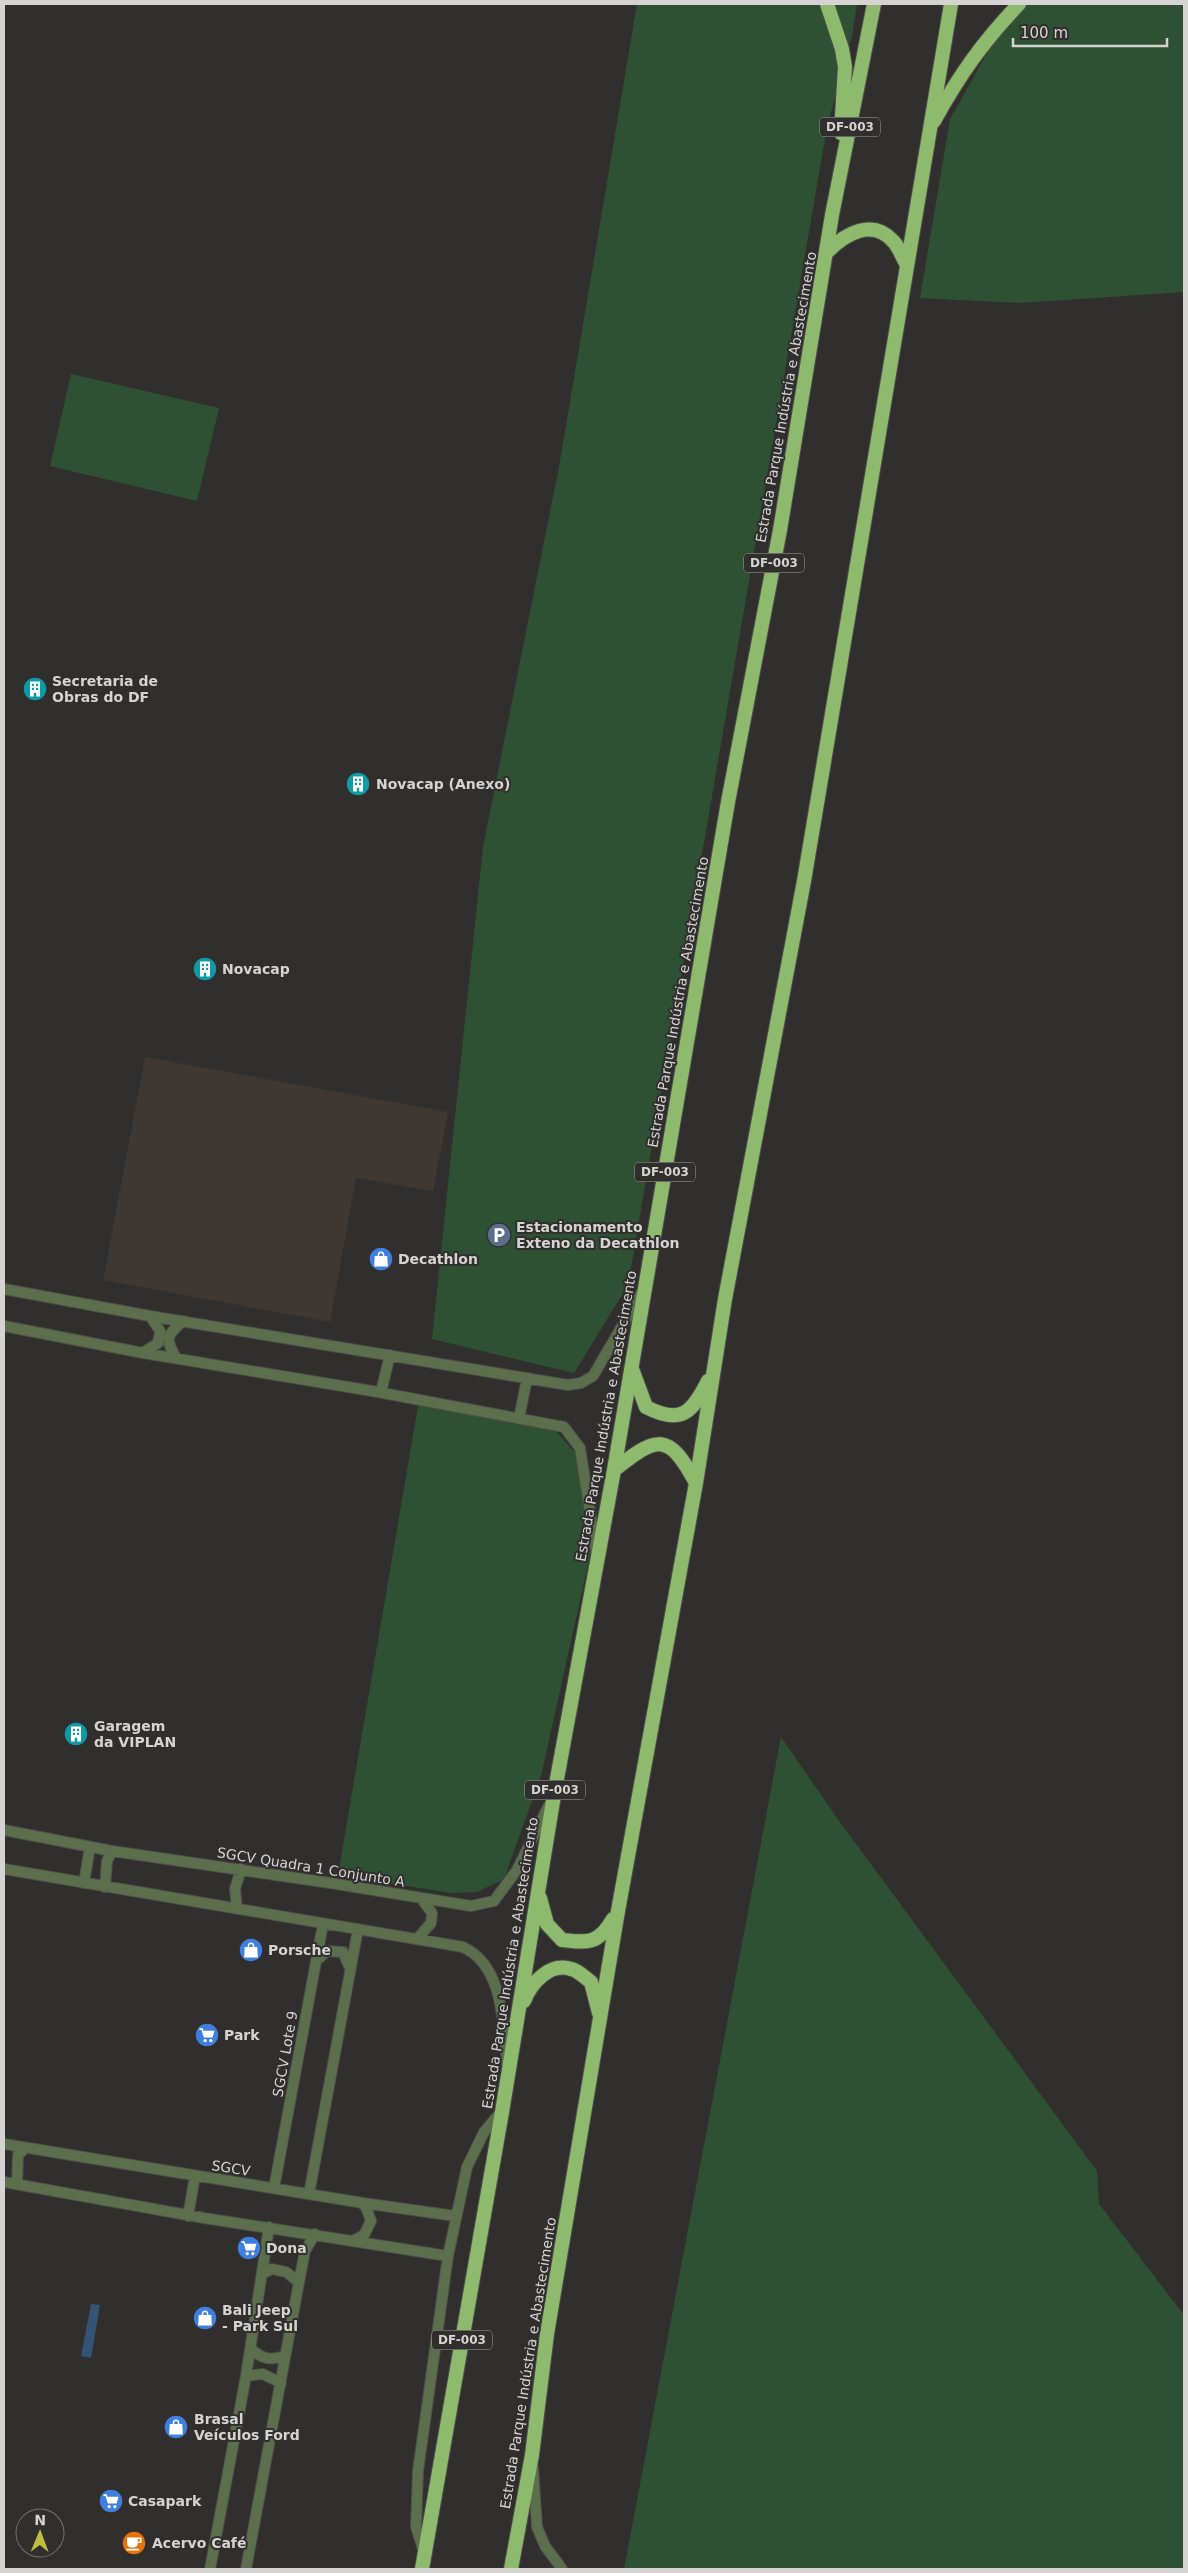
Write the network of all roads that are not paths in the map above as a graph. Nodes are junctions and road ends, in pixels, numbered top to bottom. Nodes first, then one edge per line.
1 (827, 4) edge
2 (874, 4) edge
3 (951, 4) edge
4 (1019, 4) edge
5 (929, 130) junction
6 (832, 215) junction
7 (828, 251) junction
8 (907, 265) junction
9 (645, 1287) junction
10 (4, 1290) edge
11 (150, 1316) junction
12 (183, 1321) junction
13 (4, 1326) edge
14 (143, 1353) junction
15 (390, 1355) junction
16 (176, 1358) junction
17 (631, 1366) junction
18 (714, 1370) junction
19 (527, 1378) junction
20 (382, 1392) junction
21 (519, 1419) junction
22 (614, 1470) junction
23 (696, 1483) junction
24 (597, 1555) junction
25 (554, 1795) junction
26 (4, 1830) edge
27 (90, 1847) junction
28 (112, 1851) junction
29 (4, 1869) edge
30 (241, 1870) junction
31 (84, 1883) junction
32 (105, 1887) junction
33 (539, 1892) junction
34 (421, 1898) junction
35 (237, 1908) junction
36 (618, 1911) junction
37 (323, 1924) junction
38 (358, 1929) junction
39 (417, 1939) junction
40 (316, 1961) junction
41 (350, 1968) junction
42 (518, 2014) junction
43 (600, 2021) junction
44 (508, 2075) junction
45 (502, 2112) junction
46 (4, 2144) edge
47 (24, 2149) junction
48 (195, 2176) junction
49 (4, 2182) edge
50 (17, 2184) junction
51 (274, 2188) junction
52 (309, 2194) junction
53 (361, 2203) junction
54 (188, 2216) junction
55 (455, 2216) junction
56 (269, 2227) junction
57 (315, 2234) junction
58 (353, 2241) junction
59 (448, 2256) junction
60 (262, 2274) junction
61 (299, 2282) junction
62 (251, 2349) junction
63 (285, 2356) junction
64 (246, 2376) junction
65 (280, 2383) junction
66 (532, 2455) junction
67 (425, 2552) junction
68 (510, 2568) edge
69 (210, 2569) edge
70 (246, 2569) edge
71 (422, 2569) edge
72 (429, 2569) edge
73 (562, 2569) edge

1 - 6 highway
2 - 6 highway, Estrada Parque Indústria e Abastecimento / DF-003
3 - 5 highway, Estrada Parque Indústria e Abastecimento
4 - 5 highway
5 - 8 highway, Estrada Parque Indústria e Abastecimento
6 - 7 highway, Estrada Parque Indústria e Abastecimento / DF-003
7 - 8 highway
7 - 9 highway, Estrada Parque Indústria e Abastecimento / DF-003
8 - 18 highway, Estrada Parque Indústria e Abastecimento
9 - 17 highway, Estrada Parque Indústria e Abastecimento / DF-003
9 - 19 street
10 - 11 street
11 - 12 street
11 - 14 street
12 - 15 street
12 - 16 street
13 - 14 street
14 - 16 street
15 - 19 street
15 - 20 street
16 - 20 street
17 - 18 highway
17 - 22 highway, Estrada Parque Indústria e Abastecimento / DF-003
18 - 23 highway, Estrada Parque Indústria e Abastecimento
19 - 21 street
20 - 21 street
21 - 24 street
22 - 23 highway
22 - 24 highway, Estrada Parque Indústria e Abastecimento / DF-003
23 - 36 highway, Estrada Parque Indústria e Abastecimento
24 - 25 highway, Estrada Parque Indústria e Abastecimento / DF-003
25 - 33 highway, Estrada Parque Indústria e Abastecimento / DF-003
25 - 34 street, SGCV Quadra 1 Conjunto A
26 - 27 street, SGCV Quadra 1 Conjunto A
27 - 28 street, SGCV Quadra 1 Conjunto A
27 - 31 street
28 - 30 street, SGCV Quadra 1 Conjunto A
28 - 32 street
29 - 31 street
30 - 34 street, SGCV Quadra 1 Conjunto A
30 - 35 street
31 - 32 street
32 - 35 street
33 - 36 highway
33 - 42 highway, Estrada Parque Indústria e Abastecimento / DF-003
34 - 39 street
35 - 37 street
36 - 43 highway, Estrada Parque Indústria e Abastecimento
37 - 38 street
37 - 40 street, SGCV Lote 9
38 - 39 street
38 - 41 street
39 - 44 street
40 - 41 street
40 - 51 street, SGCV Lote 9
41 - 52 street
42 - 43 highway
42 - 44 highway, Estrada Parque Indústria e Abastecimento / DF-003
43 - 66 highway, Estrada Parque Indústria e Abastecimento
44 - 45 highway, Estrada Parque Indústria e Abastecimento / DF-003
45 - 55 street
45 - 67 highway, Estrada Parque Indústria e Abastecimento / DF-003
46 - 47 street, SGCV
47 - 48 street, SGCV
47 - 50 street
48 - 51 street, SGCV
48 - 54 street
49 - 50 street
50 - 54 street
51 - 52 street, SGCV
52 - 53 street, SGCV
53 - 55 street, SGCV
53 - 58 street
54 - 56 street
55 - 59 street
56 - 57 street
56 - 60 street
57 - 58 street
57 - 61 street
58 - 59 street
59 - 67 street
60 - 61 street
60 - 62 street
61 - 63 street
62 - 63 street
62 - 64 street
63 - 65 street
64 - 65 street
64 - 69 street
65 - 70 street
66 - 68 highway, Estrada Parque Indústria e Abastecimento
66 - 73 street
67 - 71 highway, Estrada Parque Indústria e Abastecimento / DF-003
67 - 72 highway

